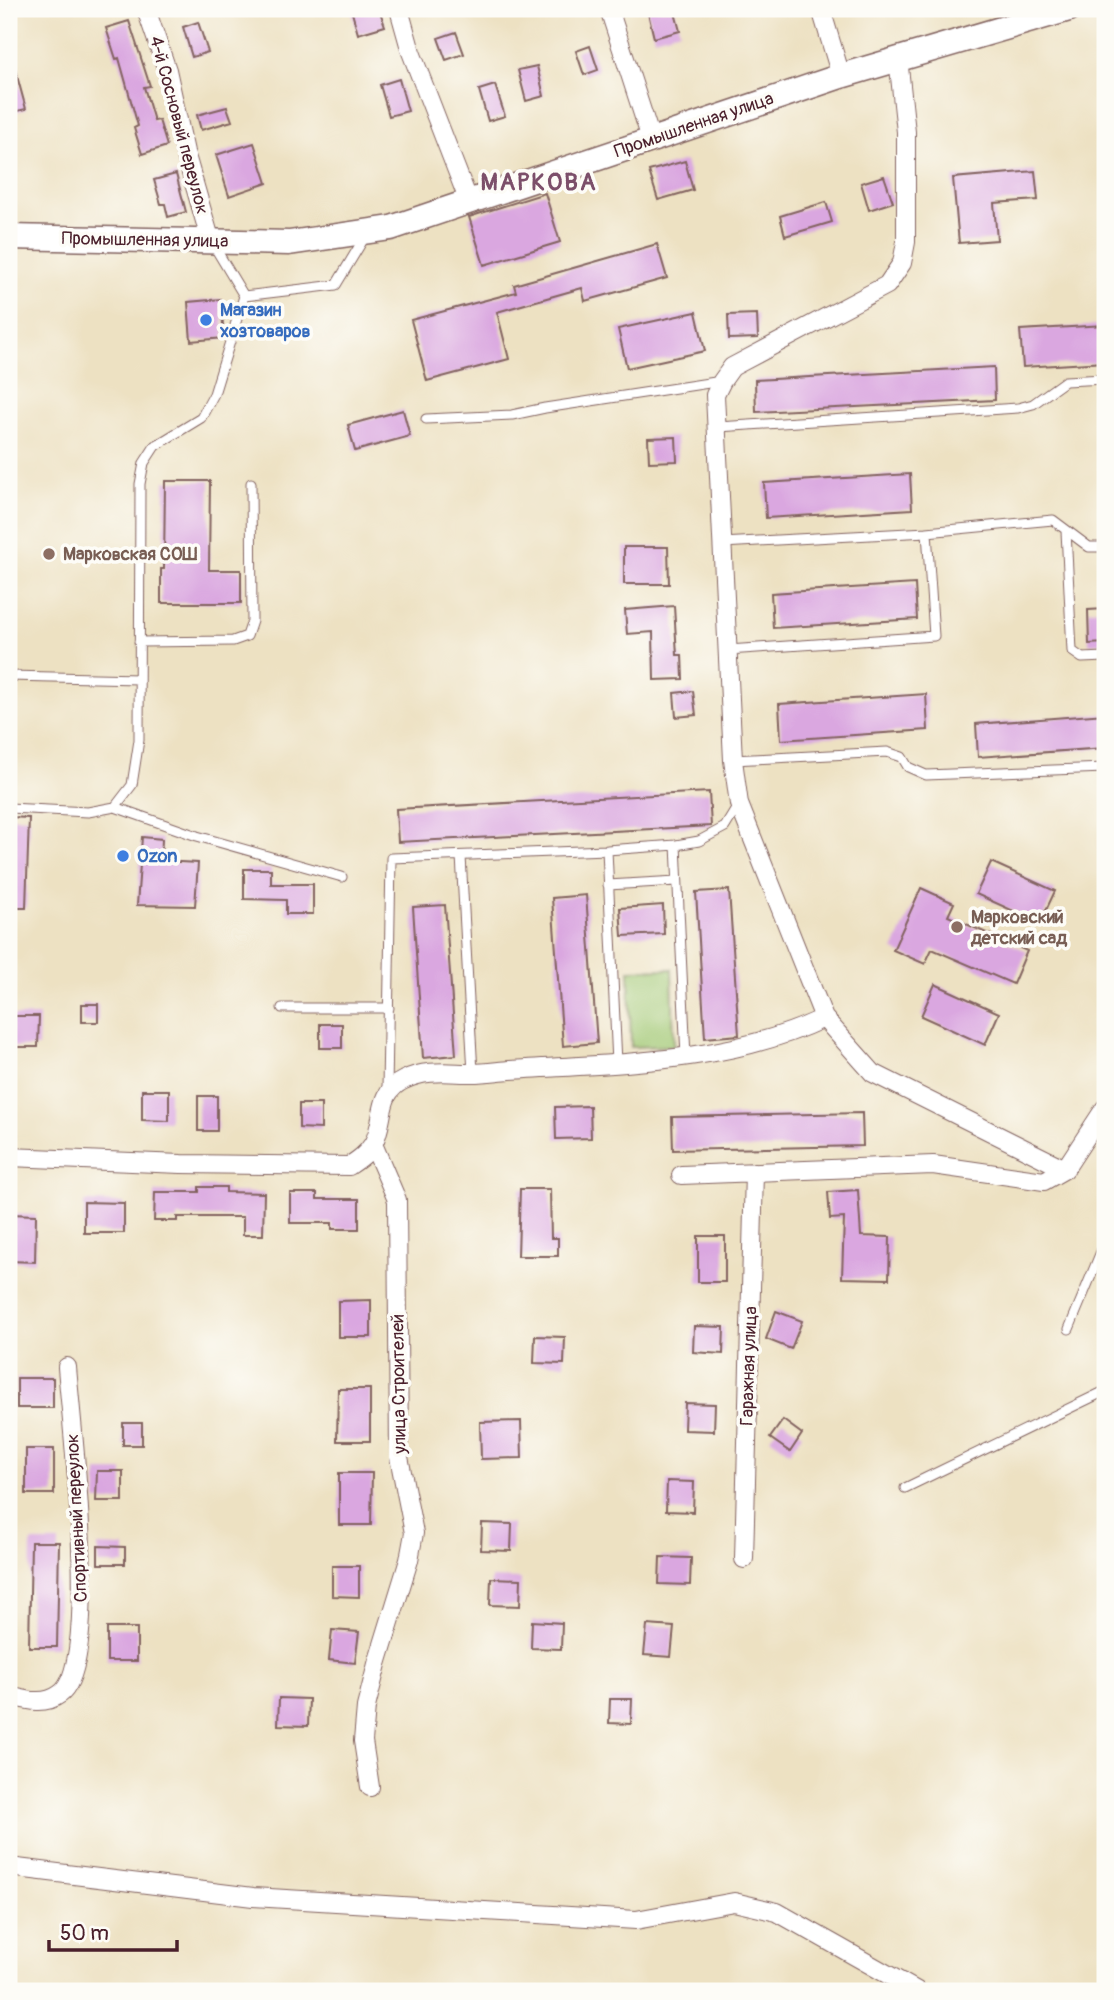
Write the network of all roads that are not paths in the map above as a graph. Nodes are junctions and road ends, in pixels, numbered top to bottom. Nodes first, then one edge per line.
1 (146, 9) edge
2 (399, 9) edge
3 (609, 9) edge
4 (821, 9) edge
5 (1069, 9) edge
6 (1044, 13) edge
7 (898, 58) junction
8 (841, 76) junction
9 (651, 139) junction
10 (469, 202) junction
11 (367, 233) junction
12 (9, 237) edge
13 (211, 242) junction
14 (244, 296) junction
15 (1105, 379) edge
16 (722, 381) junction
17 (426, 419) dead end
18 (718, 427) junction
19 (251, 483) dead end
20 (927, 531) junction
21 (1066, 531) junction
22 (722, 542) junction
23 (1105, 547) edge
24 (139, 642) junction
25 (728, 650) junction
26 (1105, 657) edge
27 (9, 676) edge
28 (139, 679) junction
29 (733, 760) junction
30 (1105, 768) edge
31 (739, 804) junction
32 (115, 807) junction
33 (9, 808) edge
34 (676, 845) junction
35 (607, 850) junction
36 (461, 856) junction
37 (342, 877) dead end
38 (677, 881) junction
39 (608, 885) junction
40 (282, 1008) dead end
41 (389, 1008) junction
42 (824, 1018) junction
43 (686, 1057) junction
44 (617, 1063) junction
45 (473, 1073) junction
46 (387, 1092) junction
47 (1105, 1108) edge
48 (373, 1144) junction
49 (9, 1157) edge
50 (1065, 1169) junction
51 (754, 1172) junction
52 (681, 1175) dead end
53 (1105, 1242) edge
54 (1069, 1329) dead end
55 (67, 1367) dead end
56 (1105, 1391) edge
57 (905, 1488) dead end
58 (744, 1559) dead end
59 (9, 1696) edge
60 (370, 1787) dead end
61 (9, 1867) edge
62 (917, 1991) edge

1 - 13 street, 4-й Сосновый переулок
2 - 10 street
3 - 9 street
4 - 8 street
5 - 6 street, Промышленная улица
6 - 7 street, Промышленная улица
7 - 8 street, Промышленная улица
7 - 16 street
8 - 9 street, Промышленная улица
9 - 10 street, Промышленная улица
10 - 11 street, Промышленная улица
11 - 13 street, Промышленная улица
11 - 14 lane
12 - 13 street, Промышленная улица
13 - 14 lane
14 - 24 lane
15 - 18 lane
16 - 17 lane
16 - 18 street
18 - 22 street
19 - 24 lane
20 - 21 lane
20 - 22 lane
20 - 25 lane
21 - 23 lane
21 - 26 lane
22 - 25 street
24 - 28 lane
25 - 29 street
27 - 28 lane
28 - 32 lane
29 - 30 lane
29 - 31 street
31 - 34 lane
31 - 42 street
32 - 33 lane
32 - 37 lane
34 - 35 lane
34 - 38 lane
35 - 36 lane
35 - 39 lane
36 - 41 lane
36 - 45 lane
38 - 39 lane
38 - 43 lane
39 - 44 lane
40 - 41 lane
41 - 46 lane
42 - 43 street
42 - 50 street
43 - 44 street
44 - 45 street
45 - 46 street
46 - 48 street
47 - 50 street
48 - 49 street
48 - 60 street, улица Строителей
50 - 51 street
51 - 52 street
51 - 58 street, Гаражная улица
53 - 54 lane
55 - 59 street, Спортивный переулок
56 - 57 lane
61 - 62 street

